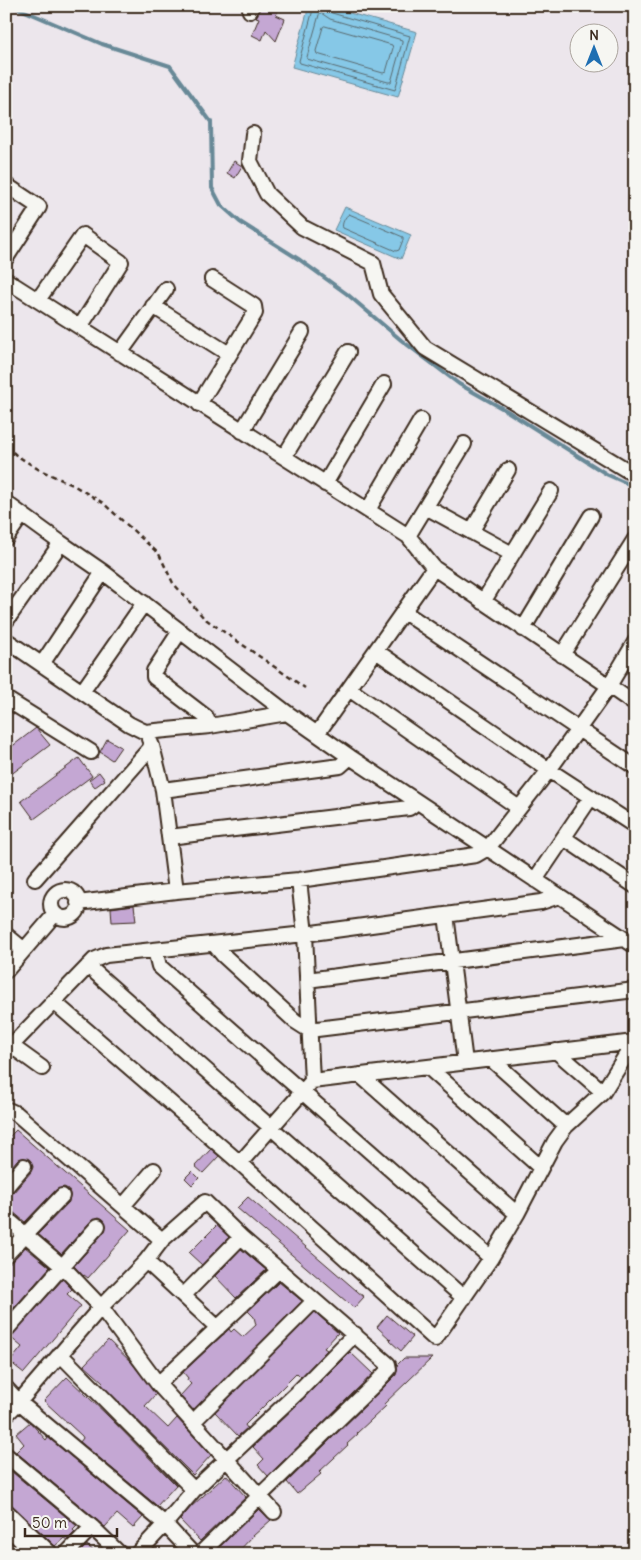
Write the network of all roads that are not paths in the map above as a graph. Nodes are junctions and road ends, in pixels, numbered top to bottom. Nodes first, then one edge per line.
1 (253, 134) dead end
2 (6, 185) edge
3 (6, 258) edge
4 (212, 278) dead end
5 (6, 280) edge
6 (166, 288) dead end
7 (38, 300) junction
8 (153, 306) junction
9 (80, 327) junction
10 (302, 332) dead end
11 (348, 352) dead end
12 (120, 353) junction
13 (229, 354) junction
14 (384, 384) dead end
15 (199, 404) junction
16 (422, 420) dead end
17 (242, 431) junction
18 (464, 444) dead end
19 (284, 457) junction
20 (508, 470) dead end
21 (635, 476) edge
22 (325, 484) junction
23 (551, 491) dead end
24 (6, 503) edge
25 (426, 507) junction
26 (368, 510) junction
27 (22, 515) junction
28 (591, 516) dead end
29 (471, 532) junction
30 (408, 536) junction
31 (6, 538) edge
32 (635, 539) edge
33 (61, 543) junction
34 (512, 554) junction
35 (434, 568) junction
36 (103, 572) junction
37 (483, 602) junction
38 (144, 604) junction
39 (404, 612) junction
40 (6, 621) edge
41 (523, 628) junction
42 (180, 631) junction
43 (6, 640) edge
44 (635, 642) edge
45 (376, 651) junction
46 (562, 655) junction
47 (42, 664) junction
48 (609, 686) junction
49 (349, 689) junction
50 (82, 692) junction
51 (6, 699) edge
52 (635, 704) edge
53 (287, 713) junction
54 (210, 726) junction
55 (578, 729) junction
56 (145, 732) junction
57 (317, 734) junction
58 (152, 746) junction
59 (91, 752) dead end
60 (350, 756) junction
61 (635, 767) edge
62 (549, 770) junction
63 (163, 790) junction
64 (592, 797) junction
65 (416, 801) junction
66 (520, 808) junction
67 (635, 826) edge
68 (169, 836) junction
69 (564, 838) junction
70 (488, 848) junction
71 (298, 880) junction
72 (535, 880) junction
73 (45, 886) junction
74 (635, 886) edge
75 (176, 891) junction
76 (559, 896) junction
77 (78, 904) junction
78 (55, 914) junction
79 (446, 915) junction
80 (305, 934) junction
81 (6, 935) edge
82 (630, 943) edge
83 (214, 944) junction
84 (24, 950) junction
85 (155, 950) junction
86 (452, 961) junction
87 (88, 966) junction
88 (6, 971) edge
89 (307, 980) junction
90 (635, 990) edge
91 (54, 1002) junction
92 (458, 1012) junction
93 (309, 1030) junction
94 (634, 1042) edge
95 (9, 1044) edge
96 (556, 1051) junction
97 (490, 1059) junction
98 (465, 1062) junction
99 (428, 1067) junction
100 (42, 1068) dead end
101 (360, 1075) junction
102 (307, 1086) junction
103 (603, 1092) junction
104 (6, 1111) edge
105 (566, 1126) junction
106 (272, 1129) junction
107 (240, 1163) junction
108 (24, 1166) dead end
109 (541, 1168) junction
110 (154, 1170) dead end
111 (6, 1187) edge
112 (62, 1196) dead end
113 (123, 1206) junction
114 (517, 1214) junction
115 (6, 1218) edge
116 (98, 1226) dead end
117 (25, 1234) junction
118 (241, 1237) junction
119 (162, 1240) junction
120 (6, 1255) edge
121 (492, 1258) junction
122 (146, 1261) junction
123 (63, 1267) junction
124 (279, 1270) junction
125 (184, 1295) junction
126 (464, 1298) junction
127 (314, 1301) junction
128 (101, 1307) junction
129 (218, 1328) junction
130 (6, 1330) edge
131 (355, 1334) junction
132 (60, 1354) junction
133 (158, 1384) junction
134 (6, 1388) edge
135 (20, 1402) junction
136 (6, 1415) edge
137 (193, 1422) junction
138 (6, 1455) edge
139 (226, 1458) junction
140 (194, 1490) junction
141 (259, 1497) junction
142 (6, 1511) edge
143 (274, 1512) dead end
144 (165, 1524) junction
145 (6, 1526) edge
146 (92, 1527) junction
147 (34, 1554) edge
148 (51, 1554) edge
149 (66, 1554) edge
150 (120, 1554) edge
151 (137, 1554) edge
152 (193, 1554) edge
153 (200, 1554) edge

1 - 21 street
2 - 3 street
4 - 13 street
5 - 7 street
6 - 8 street
7 - 9 street
7 - 9 street
8 - 12 street
8 - 13 street
9 - 12 street
10 - 17 street
11 - 19 street
12 - 15 street
13 - 15 street
14 - 22 street
15 - 17 street
16 - 26 street
17 - 19 street
18 - 25 street
19 - 22 street
20 - 29 street
22 - 26 street
23 - 34 street
24 - 27 street
25 - 29 street
25 - 30 street
26 - 30 street
27 - 31 street
27 - 33 street
28 - 41 street
29 - 34 street
30 - 35 street
32 - 46 street
33 - 36 street
33 - 40 street
34 - 37 street
35 - 37 street
35 - 39 street
36 - 38 street
36 - 47 street
37 - 41 street
38 - 42 street
38 - 50 street
39 - 45 street
39 - 55 street
41 - 46 street
42 - 53 street
42 - 54 street
43 - 47 street
44 - 48 street
45 - 49 street
45 - 62 street
46 - 48 street
47 - 50 street
48 - 52 street
48 - 55 street
49 - 57 street
49 - 66 street
50 - 56 street
51 - 59 street
53 - 54 street
53 - 57 street
54 - 56 street
55 - 61 street
55 - 62 street
56 - 58 street
57 - 60 street
58 - 63 street
58 - 73 street
60 - 63 street
60 - 65 street
62 - 64 street
62 - 66 street
63 - 68 street
64 - 67 street
64 - 69 street
65 - 68 street
65 - 70 street
66 - 70 street
68 - 75 street
69 - 72 street
69 - 74 street
70 - 71 street
70 - 72 street
71 - 75 street
71 - 80 street
72 - 76 street
73 - 77 street
73 - 78 street
75 - 77 street
76 - 79 street
76 - 82 street
77 - 78 street
78 - 84 street
79 - 80 street
79 - 86 street
80 - 83 street
80 - 89 street
81 - 84 street
82 - 86 street
83 - 85 street
83 - 93 street
84 - 88 street
85 - 87 street
85 - 102 street
86 - 89 street
86 - 92 street
87 - 91 street
87 - 106 street
89 - 93 street
90 - 92 street
91 - 95 street
91 - 107 street
92 - 93 street
92 - 98 street
93 - 102 street
94 - 96 street
94 - 103 street
95 - 100 street
96 - 97 street
96 - 103 street
97 - 98 street
97 - 105 street
98 - 99 street
99 - 101 street
99 - 109 street
101 - 102 street
101 - 114 street
102 - 106 street
102 - 121 street
103 - 105 street
104 - 113 street
105 - 109 street
106 - 107 street
106 - 126 street
107 - 126 street
108 - 111 street
109 - 114 street
110 - 113 street
112 - 117 street
113 - 119 street
114 - 121 street
115 - 117 street
116 - 123 street
117 - 120 street
117 - 123 street
118 - 119 street
118 - 124 street
118 - 125 street
119 - 122 street
121 - 126 street
122 - 125 street
122 - 128 street
123 - 128 street
123 - 130 street
124 - 127 street
124 - 129 street
125 - 129 street
127 - 131 street
127 - 137 street
128 - 132 street
128 - 133 street
129 - 133 street
131 - 139 street
131 - 141 street
132 - 135 street
132 - 140 street
133 - 137 street
134 - 135 street
135 - 136 street
135 - 144 street
137 - 139 street
138 - 146 street
139 - 140 street
139 - 141 street
140 - 144 street
141 - 143 street
141 - 153 street
142 - 148 street
144 - 151 street
144 - 152 street
145 - 147 street
146 - 149 street
146 - 150 street

